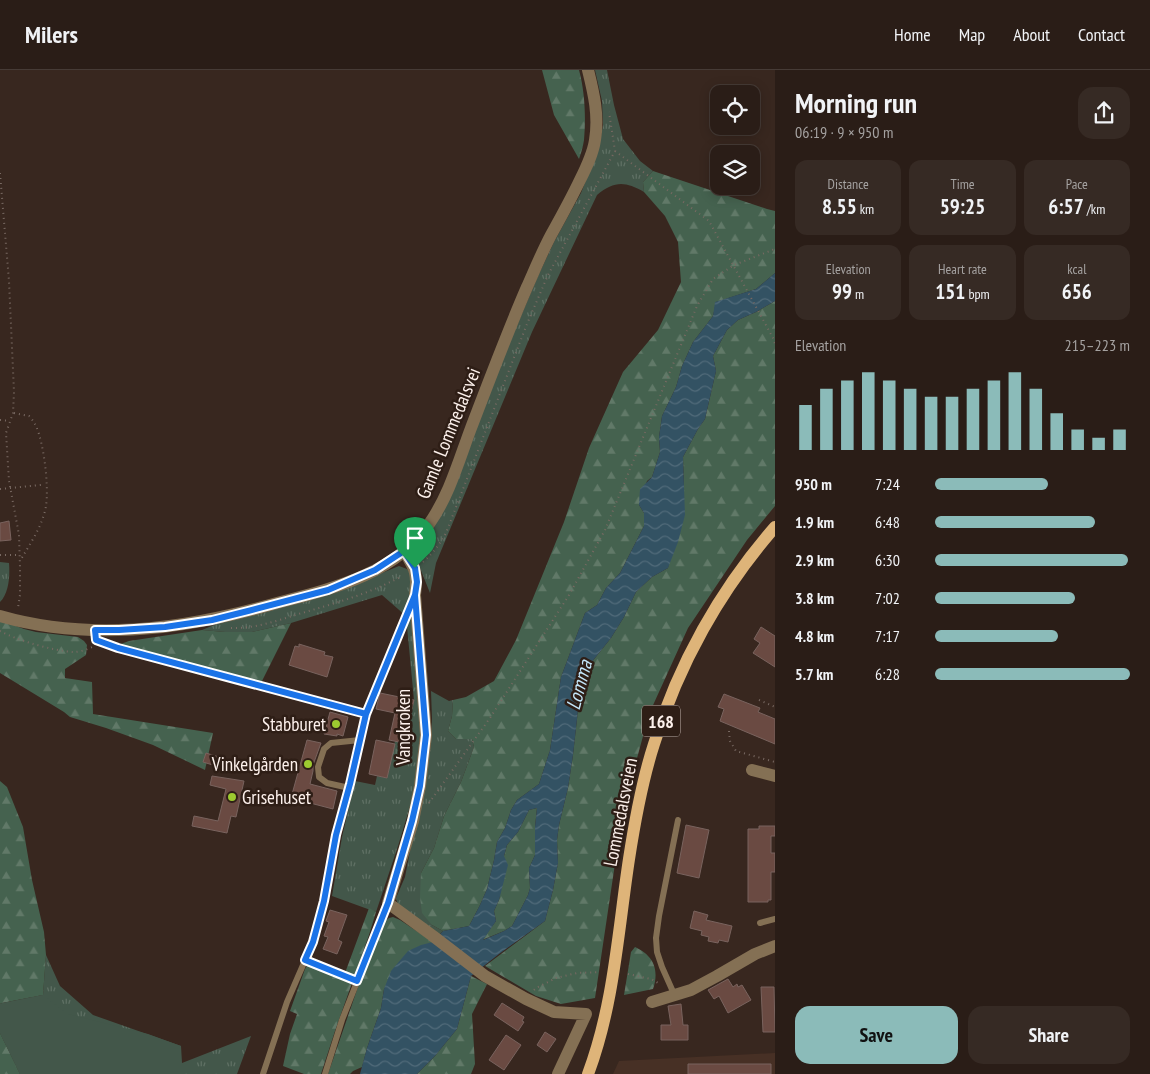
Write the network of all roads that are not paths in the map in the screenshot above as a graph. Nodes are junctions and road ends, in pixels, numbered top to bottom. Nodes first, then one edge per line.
1 (588, 70) edge
2 (775, 528) edge
3 (404, 551) junction
4 (415, 595) junction
5 (0, 616) edge
6 (95, 630) junction
7 (366, 714) junction
8 (360, 740) junction
9 (752, 770) dead end
10 (775, 776) edge
11 (350, 784) junction
12 (678, 820) dead end
13 (388, 903) junction
14 (775, 919) edge
15 (760, 923) dead end
16 (775, 946) edge
17 (674, 994) junction
18 (652, 1002) dead end
19 (263, 1074) edge
20 (325, 1074) edge
21 (558, 1074) edge
22 (588, 1074) edge

1 - 3 street, Gamle Lommedalsvei
2 - 22 main road, Lommedalsveien / 168
3 - 4 street, Vangkroken
3 - 6 street, Gamle Lommedalsvei
4 - 7 lane
4 - 13 street, Vangkroken
5 - 6 street, Gamle Lommedalsvei
6 - 7 lane
7 - 8 lane
8 - 11 lane
8 - 11 lane
9 - 10 street
11 - 19 lane
12 - 17 lane
13 - 20 lane, Vangkroken
13 - 21 street
14 - 15 lane
16 - 17 street
17 - 18 street

